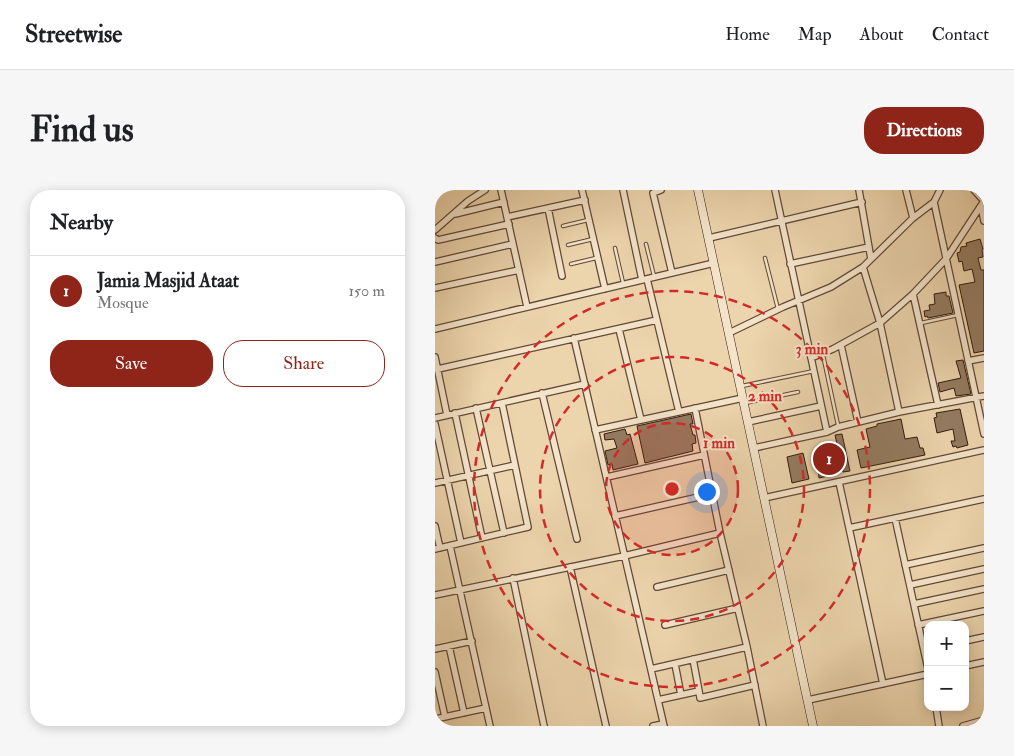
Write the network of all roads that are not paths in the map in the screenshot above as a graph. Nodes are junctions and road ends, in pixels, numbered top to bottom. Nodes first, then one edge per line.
1 (485, 190) edge
2 (501, 190) edge
3 (582, 190) edge
4 (623, 190) edge
5 (661, 190) edge
6 (698, 190) edge
7 (775, 190) edge
8 (859, 190) edge
9 (906, 190) edge
10 (940, 190) edge
11 (974, 190) edge
12 (585, 200) junction
13 (504, 202) junction
14 (862, 202) junction
15 (933, 202) junction
16 (981, 206) junction
17 (548, 208) junction
18 (453, 214) junction
19 (507, 217) junction
20 (913, 218) junction
21 (589, 220) junction
22 (782, 221) junction
23 (984, 221) edge
24 (509, 224) junction
25 (563, 226) dead end
26 (435, 230) edge
27 (435, 238) edge
28 (593, 238) junction
29 (709, 238) junction
30 (513, 244) junction
31 (646, 244) dead end
32 (567, 245) dead end
33 (869, 247) junction
34 (615, 248) dead end
35 (598, 258) junction
36 (765, 258) dead end
37 (871, 259) junction
38 (946, 259) junction
39 (435, 262) edge
40 (714, 263) junction
41 (571, 264) dead end
42 (791, 264) junction
43 (863, 268) junction
44 (519, 270) junction
45 (672, 273) junction
46 (562, 276) dead end
47 (648, 279) junction
48 (623, 285) junction
49 (435, 288) edge
50 (605, 289) junction
51 (913, 294) junction
52 (798, 300) junction
53 (527, 307) junction
54 (778, 309) junction
55 (958, 315) junction
56 (657, 320) junction
57 (880, 323) junction
58 (921, 323) junction
59 (619, 328) junction
60 (435, 329) edge
61 (729, 333) junction
62 (574, 338) junction
63 (841, 345) junction
64 (823, 353) junction
65 (435, 357) edge
66 (811, 358) junction
67 (984, 358) edge
68 (968, 361) junction
69 (437, 369) junction
70 (814, 371) junction
71 (437, 378) edge
72 (585, 384) junction
73 (740, 386) junction
74 (798, 392) dead end
75 (542, 394) junction
76 (984, 396) edge
77 (976, 398) junction
78 (743, 400) junction
79 (502, 403) junction
80 (938, 405) junction
81 (821, 406) junction
82 (476, 408) junction
83 (695, 408) junction
84 (679, 412) junction
85 (899, 412) junction
86 (455, 413) junction
87 (447, 415) junction
88 (435, 418) edge
89 (641, 420) junction
90 (748, 422) junction
91 (858, 422) junction
92 (435, 424) edge
93 (838, 427) junction
94 (595, 430) junction
95 (827, 432) junction
96 (984, 434) edge
97 (754, 448) junction
98 (984, 450) edge
99 (704, 455) junction
100 (515, 465) junction
101 (490, 471) junction
102 (469, 476) junction
103 (607, 477) junction
104 (447, 480) junction
105 (839, 482) junction
106 (435, 483) edge
107 (712, 494) junction
108 (764, 498) junction
109 (984, 499) edge
110 (615, 516) junction
111 (895, 518) junction
112 (435, 526) edge
113 (849, 528) junction
114 (504, 533) junction
115 (720, 533) junction
116 (482, 538) junction
117 (577, 539) dead end
118 (461, 543) junction
119 (450, 546) junction
120 (984, 548) edge
121 (437, 549) edge
122 (625, 556) junction
123 (905, 565) junction
124 (570, 567) junction
125 (729, 570) junction
126 (984, 570) edge
127 (513, 578) junction
128 (910, 585) junction
129 (657, 587) dead end
130 (461, 589) junction
131 (984, 589) edge
132 (435, 595) edge
133 (914, 604) junction
134 (738, 608) junction
135 (984, 611) edge
136 (665, 625) dead end
137 (918, 625) junction
138 (984, 637) edge
139 (969, 640) edge
140 (471, 642) junction
141 (924, 644) edge
142 (449, 646) junction
143 (747, 647) junction
144 (435, 649) edge
145 (693, 660) junction
146 (984, 662) edge
147 (675, 664) junction
148 (969, 665) edge
149 (651, 669) junction
150 (435, 672) edge
151 (924, 675) edge
152 (883, 684) junction
153 (755, 685) junction
154 (699, 691) junction
155 (681, 695) junction
156 (658, 700) junction
157 (808, 700) junction
158 (487, 708) junction
159 (936, 711) edge
160 (465, 713) junction
161 (445, 717) junction
162 (435, 719) edge
163 (984, 720) edge
164 (664, 725) edge
165 (490, 726) edge
166 (544, 726) edge
167 (606, 726) edge
168 (653, 726) edge
169 (763, 726) edge
170 (813, 726) edge
171 (939, 726) edge
172 (963, 726) edge

1 - 18 street
2 - 13 street
3 - 12 street
4 - 47 street
5 - 45 street
6 - 29 street
7 - 22 street
8 - 14 street
9 - 20 street
10 - 15 street
11 - 16 street
12 - 17 street
12 - 21 street
13 - 18 street
13 - 19 street
14 - 22 street
14 - 33 street
15 - 20 street
15 - 38 street
16 - 23 street
16 - 38 street
17 - 19 street
17 - 46 street
18 - 26 street
19 - 24 street
20 - 37 street
21 - 25 lane
21 - 28 street
22 - 29 street
22 - 42 street
24 - 27 street
24 - 30 street
28 - 32 lane
28 - 35 street
29 - 40 street
30 - 39 street
30 - 44 street
31 - 47 lane
33 - 37 street
33 - 42 street
34 - 48 lane
35 - 41 lane
35 - 50 street
36 - 54 lane
37 - 43 street
38 - 51 street
38 - 55 street
40 - 45 street
40 - 61 street
42 - 52 street
43 - 52 street
43 - 57 street
44 - 49 street
44 - 53 street
45 - 47 street
47 - 48 street
47 - 56 street
48 - 50 street
50 - 53 street
51 - 57 street
51 - 58 street
52 - 54 street
52 - 66 street
53 - 60 street
54 - 61 street
55 - 58 lane
55 - 68 street
56 - 59 street
56 - 84 street
57 - 63 street
57 - 85 street
58 - 80 street
59 - 62 street
59 - 89 street
61 - 73 street
62 - 69 street
62 - 72 street
63 - 64 street
63 - 91 street
64 - 66 street
64 - 93 lane
65 - 69 street
66 - 70 street
67 - 68 street
68 - 77 street
69 - 71 street
70 - 73 lane
70 - 81 street
71 - 87 street
72 - 75 street
72 - 94 street
73 - 78 street
74 - 78 lane
75 - 79 street
75 - 117 street
76 - 77 street
77 - 80 street
77 - 96 street
78 - 83 street
78 - 90 street
79 - 82 street
79 - 100 street
80 - 85 street
81 - 90 street
81 - 95 street
82 - 86 street
82 - 101 street
83 - 84 street
83 - 99 street
84 - 89 street
85 - 91 street
86 - 87 street
86 - 102 street
87 - 88 street
89 - 94 street
90 - 97 street
91 - 93 street
92 - 104 street
93 - 95 street
94 - 103 street
95 - 97 street
97 - 108 street
98 - 105 street
99 - 103 street
99 - 107 street
100 - 101 street
100 - 114 street
101 - 102 street
101 - 114 street
102 - 104 street
102 - 116 street
103 - 110 street
104 - 106 street
104 - 118 street
105 - 108 street
105 - 113 street
107 - 110 street
107 - 115 street
108 - 157 street
109 - 111 street
110 - 122 street
111 - 113 street
111 - 123 street
112 - 121 street
113 - 152 street
114 - 116 street
115 - 122 street
115 - 125 street
116 - 118 street
118 - 119 street
119 - 121 street
119 - 130 street
120 - 123 street
122 - 124 street
122 - 149 street
123 - 128 street
124 - 127 street
124 - 167 street
125 - 129 street
125 - 134 street
126 - 128 street
127 - 130 street
127 - 166 street
128 - 133 street
130 - 132 street
130 - 140 street
131 - 133 street
133 - 137 street
134 - 136 street
134 - 143 street
135 - 137 street
137 - 141 street
138 - 139 street
140 - 142 street
140 - 158 street
142 - 144 street
142 - 160 street
143 - 145 street
143 - 153 street
145 - 147 street
145 - 154 street
146 - 148 street
147 - 149 street
147 - 155 street
149 - 156 street
150 - 161 street
151 - 152 street
152 - 157 street
153 - 154 street
153 - 169 street
154 - 155 street
155 - 156 street
156 - 164 street
157 - 170 street
158 - 160 street
158 - 165 street
159 - 171 street
160 - 161 street
161 - 162 street
163 - 172 street
164 - 168 street

